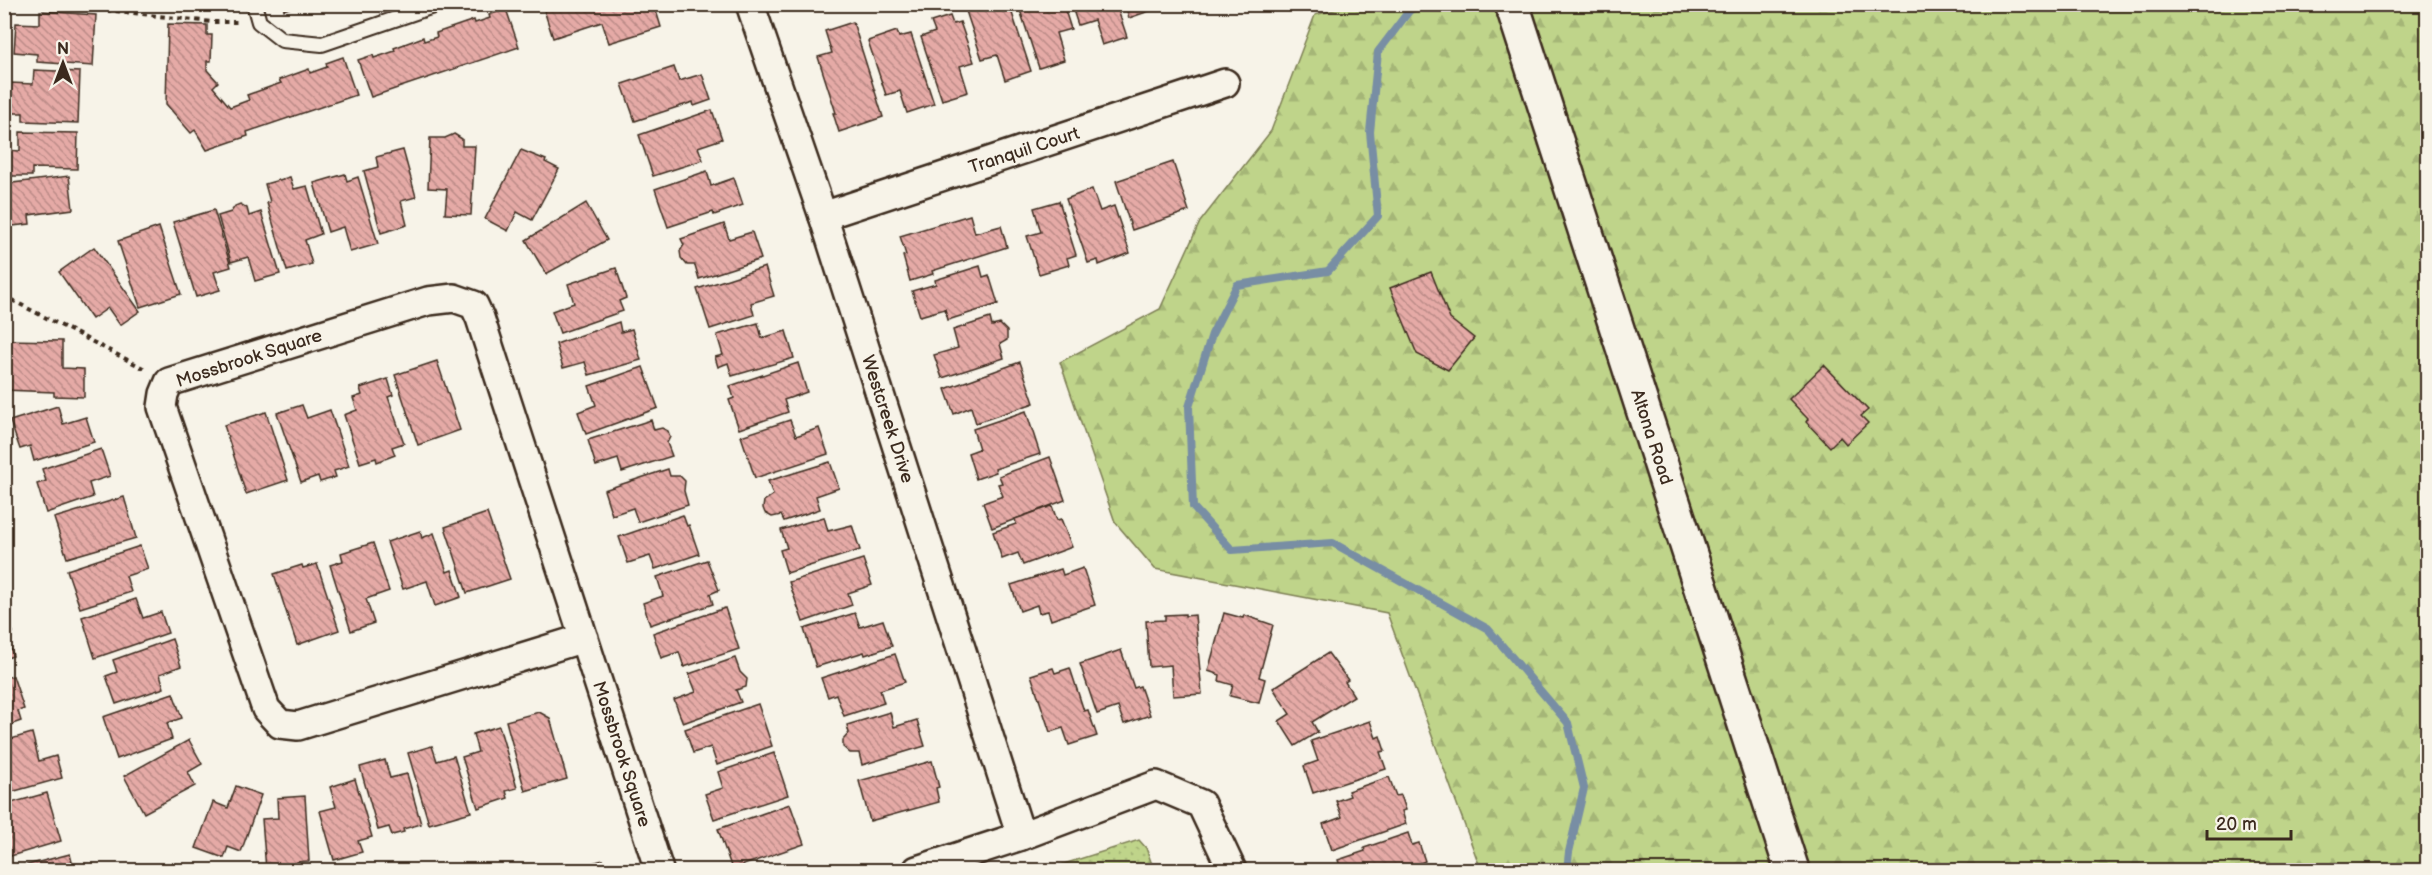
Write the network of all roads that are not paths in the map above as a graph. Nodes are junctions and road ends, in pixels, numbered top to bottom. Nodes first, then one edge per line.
1 (254, 4) edge
2 (439, 4) edge
3 (750, 4) edge
4 (1512, 4) edge
5 (1225, 83) dead end
6 (823, 216) junction
7 (584, 638) junction
8 (1021, 836) junction
9 (659, 870) edge
10 (917, 870) edge
11 (1232, 870) edge
12 (1792, 870) edge

1 - 2 lane
3 - 6 street, Westcreek Drive
4 - 12 main road, Altona Road
5 - 6 street, Tranquil Court
6 - 8 street, Westcreek Drive
7 - 7 street, Mossbrook Square
7 - 9 street, Mossbrook Square
8 - 10 street
8 - 11 street

